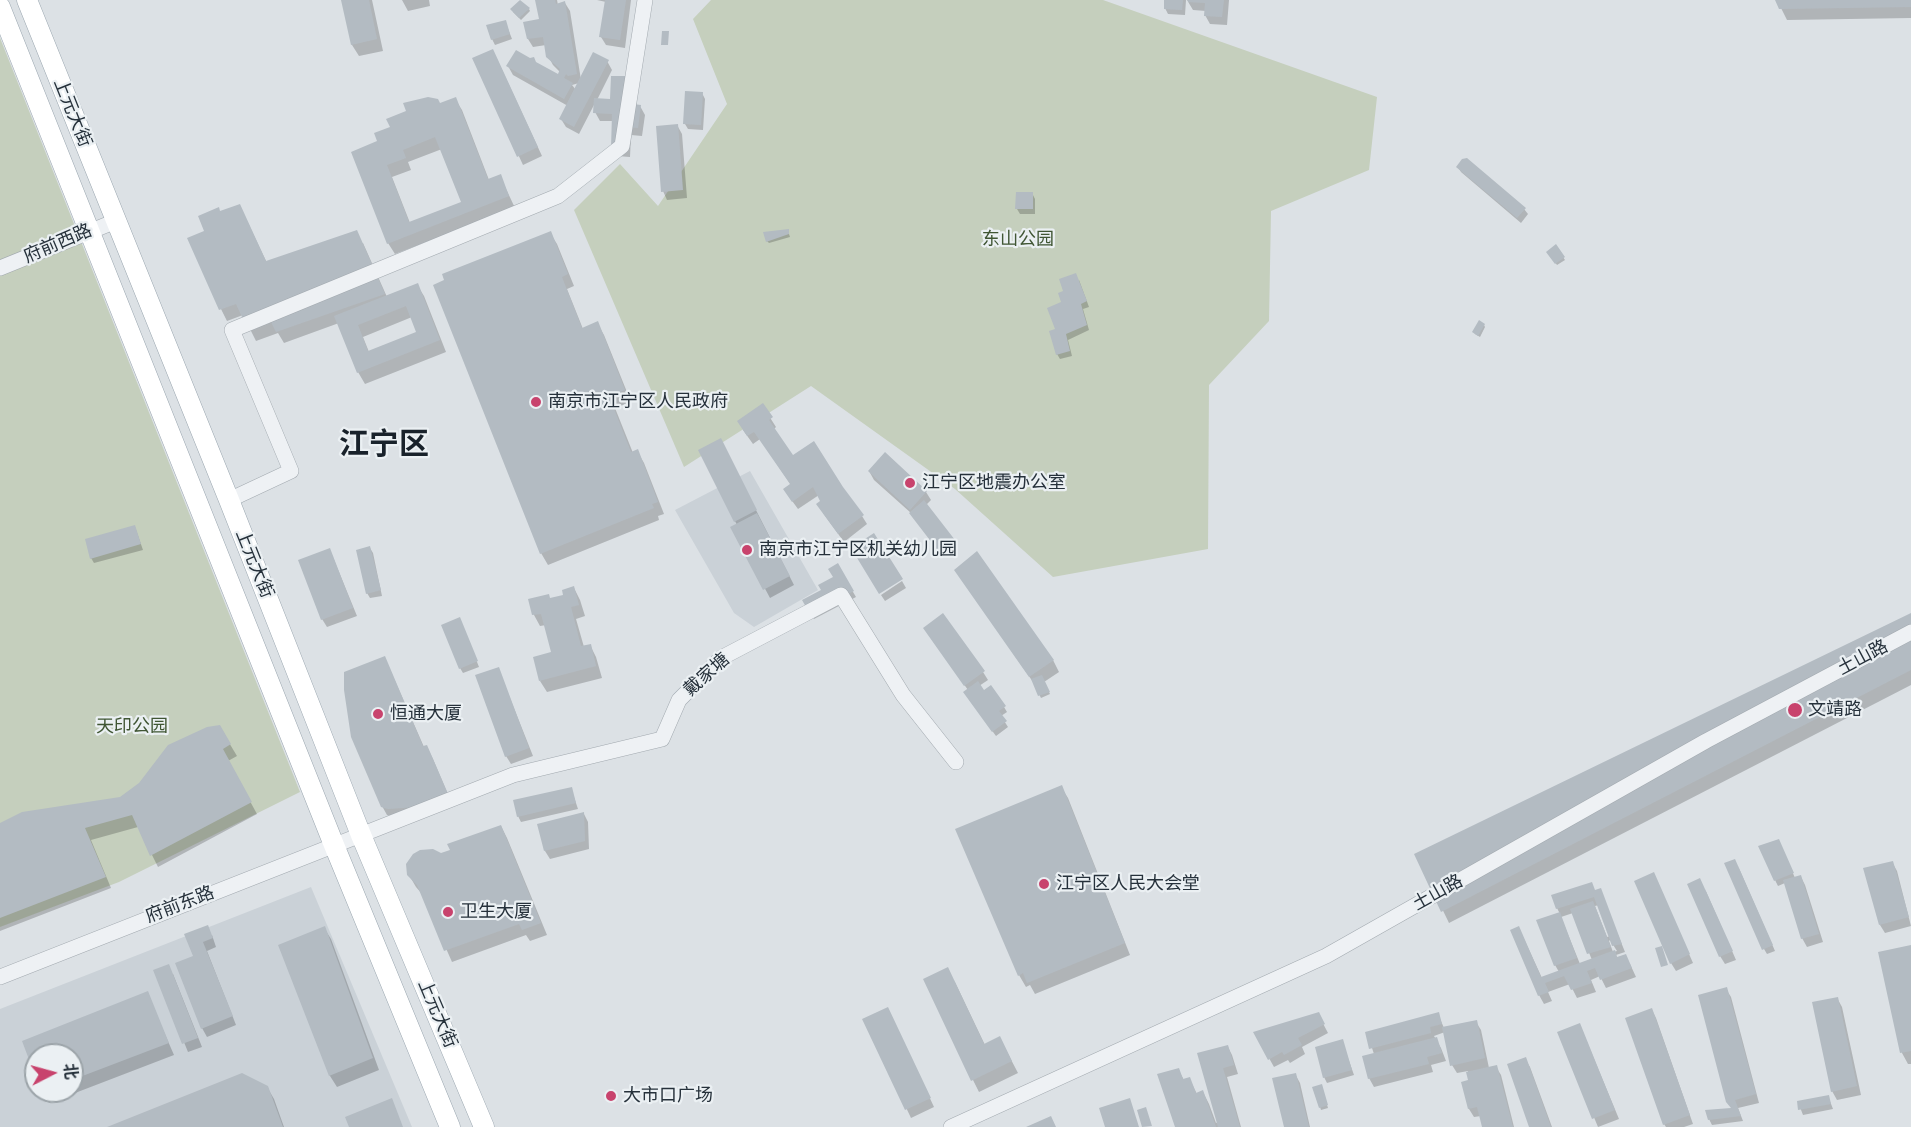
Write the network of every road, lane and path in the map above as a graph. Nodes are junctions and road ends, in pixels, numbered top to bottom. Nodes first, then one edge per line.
1 (27, 0) edge
2 (645, 0) edge
3 (0, 7) edge
4 (116, 221) junction
5 (89, 231) junction
6 (0, 268) edge
7 (229, 500) junction
8 (1911, 632) edge
9 (956, 762) dead end
10 (361, 835) junction
11 (334, 845) junction
12 (0, 977) edge
13 (450, 1127) edge
14 (484, 1127) edge
15 (951, 1127) edge

1 - 4 main road, 上元大街
2 - 7 street
3 - 5 main road, 上元大街
4 - 5 street, 府前西路
4 - 7 main road, 上元大街
5 - 6 street, 府前西路
5 - 11 main road, 上元大街
7 - 10 main road, 上元大街
8 - 15 street, 土山路
9 - 10 street, 戴家塘
10 - 11 street, 府前东路
10 - 14 main road, 上元大街
11 - 12 street, 府前东路
11 - 13 main road, 上元大街

